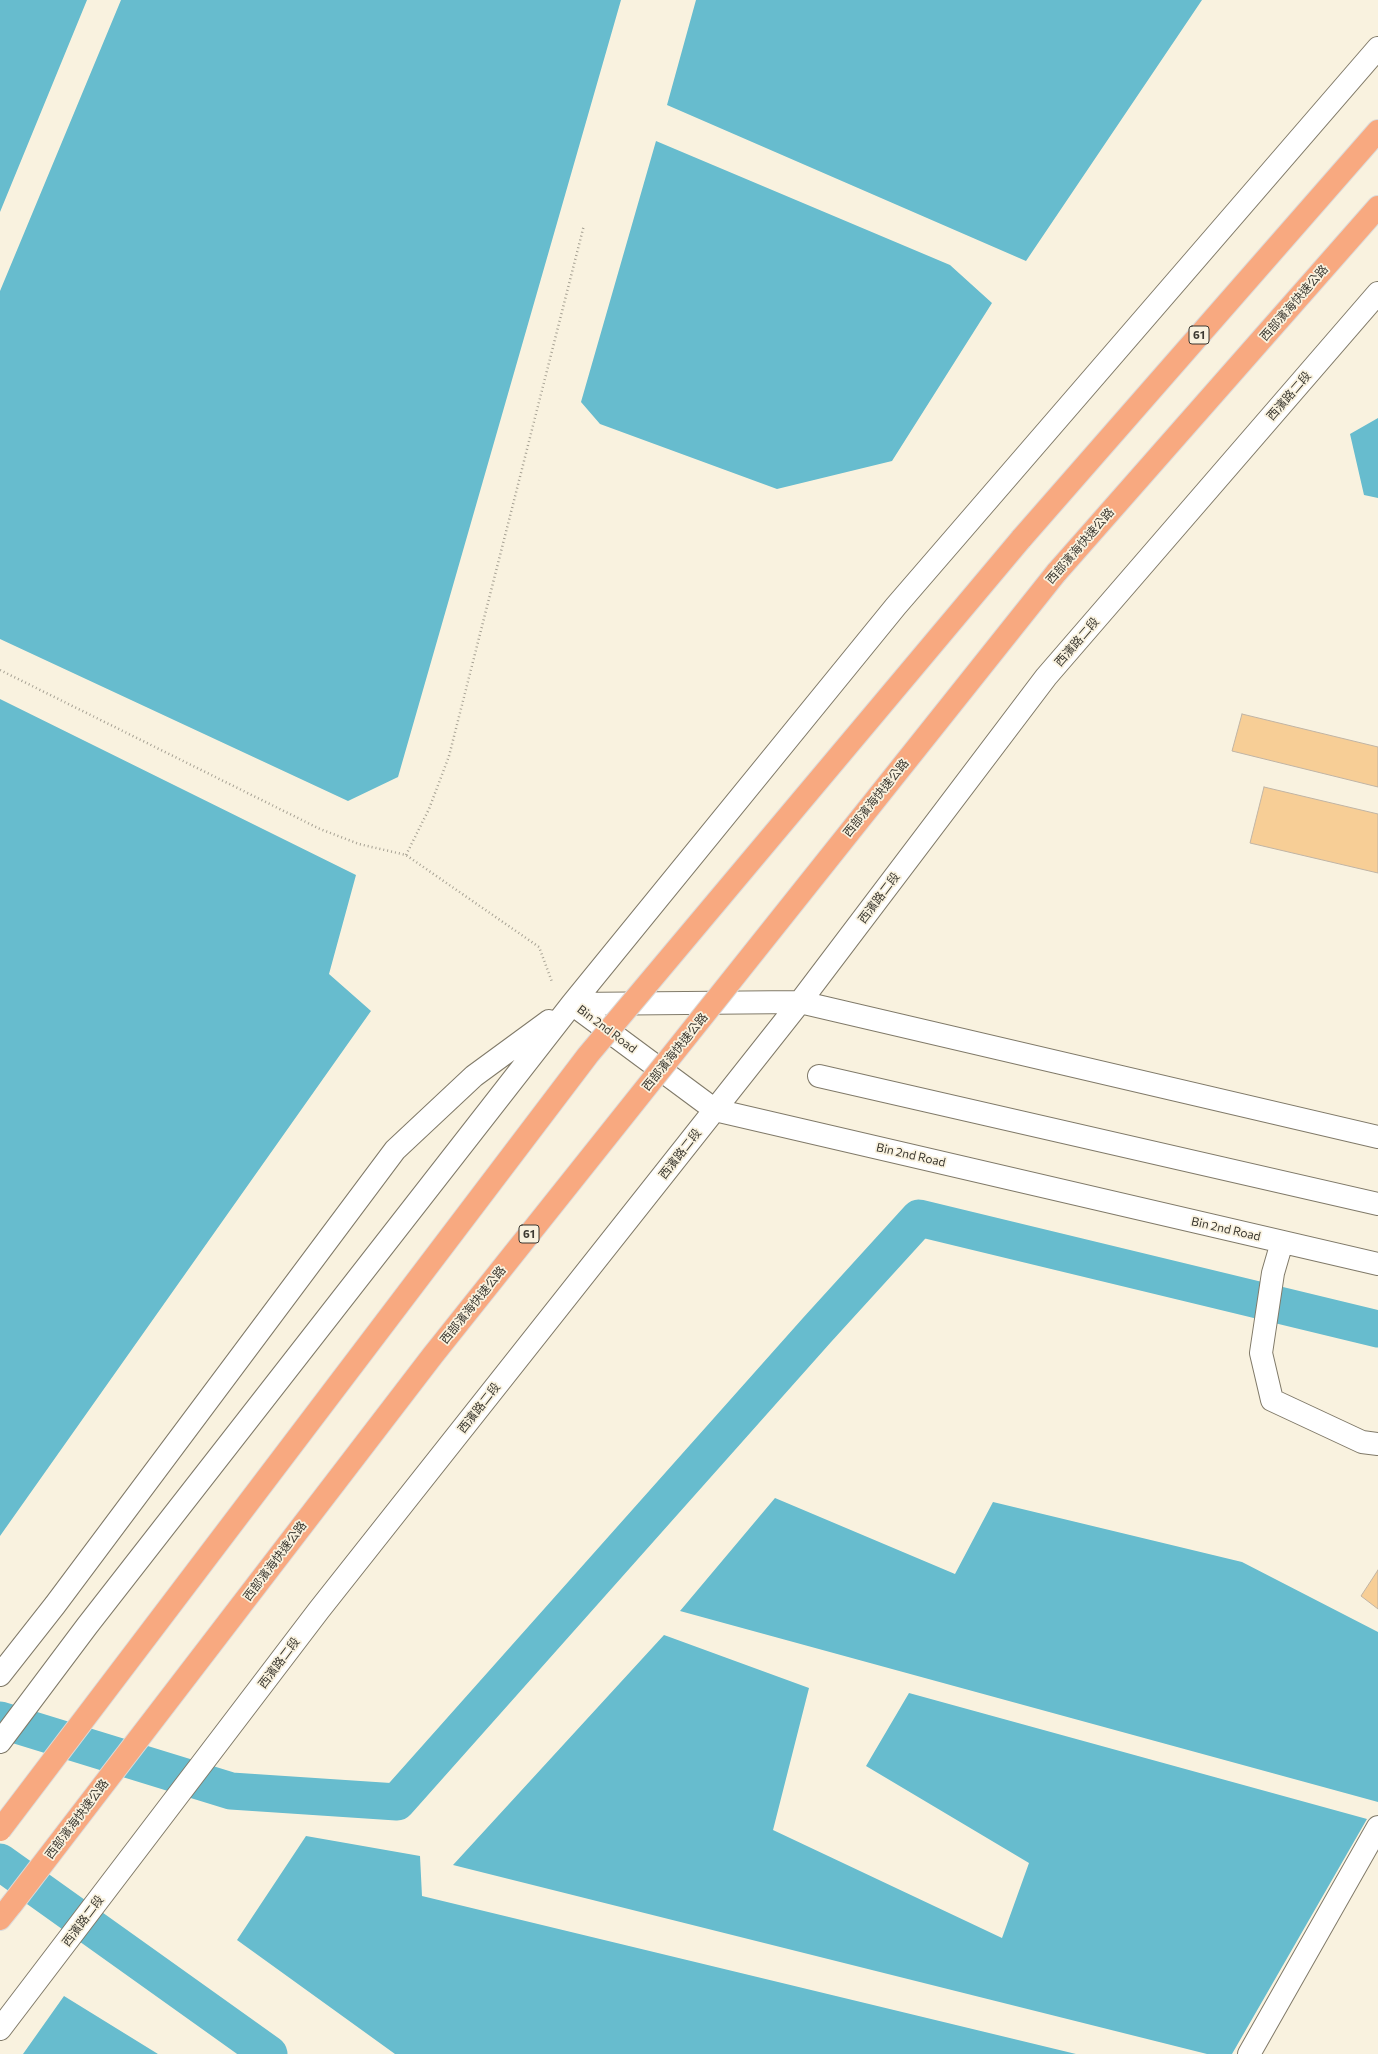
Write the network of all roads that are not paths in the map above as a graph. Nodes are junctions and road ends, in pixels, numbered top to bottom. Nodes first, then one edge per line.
1 (1378, 48) edge
2 (1378, 131) edge
3 (1378, 207) edge
4 (1378, 293) edge
5 (800, 1002) junction
6 (572, 1004) junction
7 (819, 1076) dead end
8 (715, 1110) junction
9 (1378, 1137) edge
10 (1378, 1204) edge
11 (1282, 1242) junction
12 (1378, 1264) edge
13 (1378, 1444) edge
14 (0, 1675) edge
15 (0, 1742) edge
16 (1378, 1827) edge
17 (0, 1830) edge
18 (6, 1912) edge
19 (0, 2029) edge
20 (1249, 2054) edge

1 - 6 street
2 - 17 highway, 61, bridge
3 - 18 highway, 西部濱海快速公路 / 61, bridge
4 - 5 street, 西濱路二段
5 - 6 street, Bin 2nd Road
5 - 8 street, 西濱路二段
5 - 9 street, Bin 2nd Road
6 - 8 street, Bin 2nd Road
6 - 14 street
6 - 15 street
7 - 10 street
8 - 11 street, Bin 2nd Road
8 - 19 street, 西濱路二段
11 - 12 street, Bin 2nd Road
11 - 13 street
16 - 20 street

